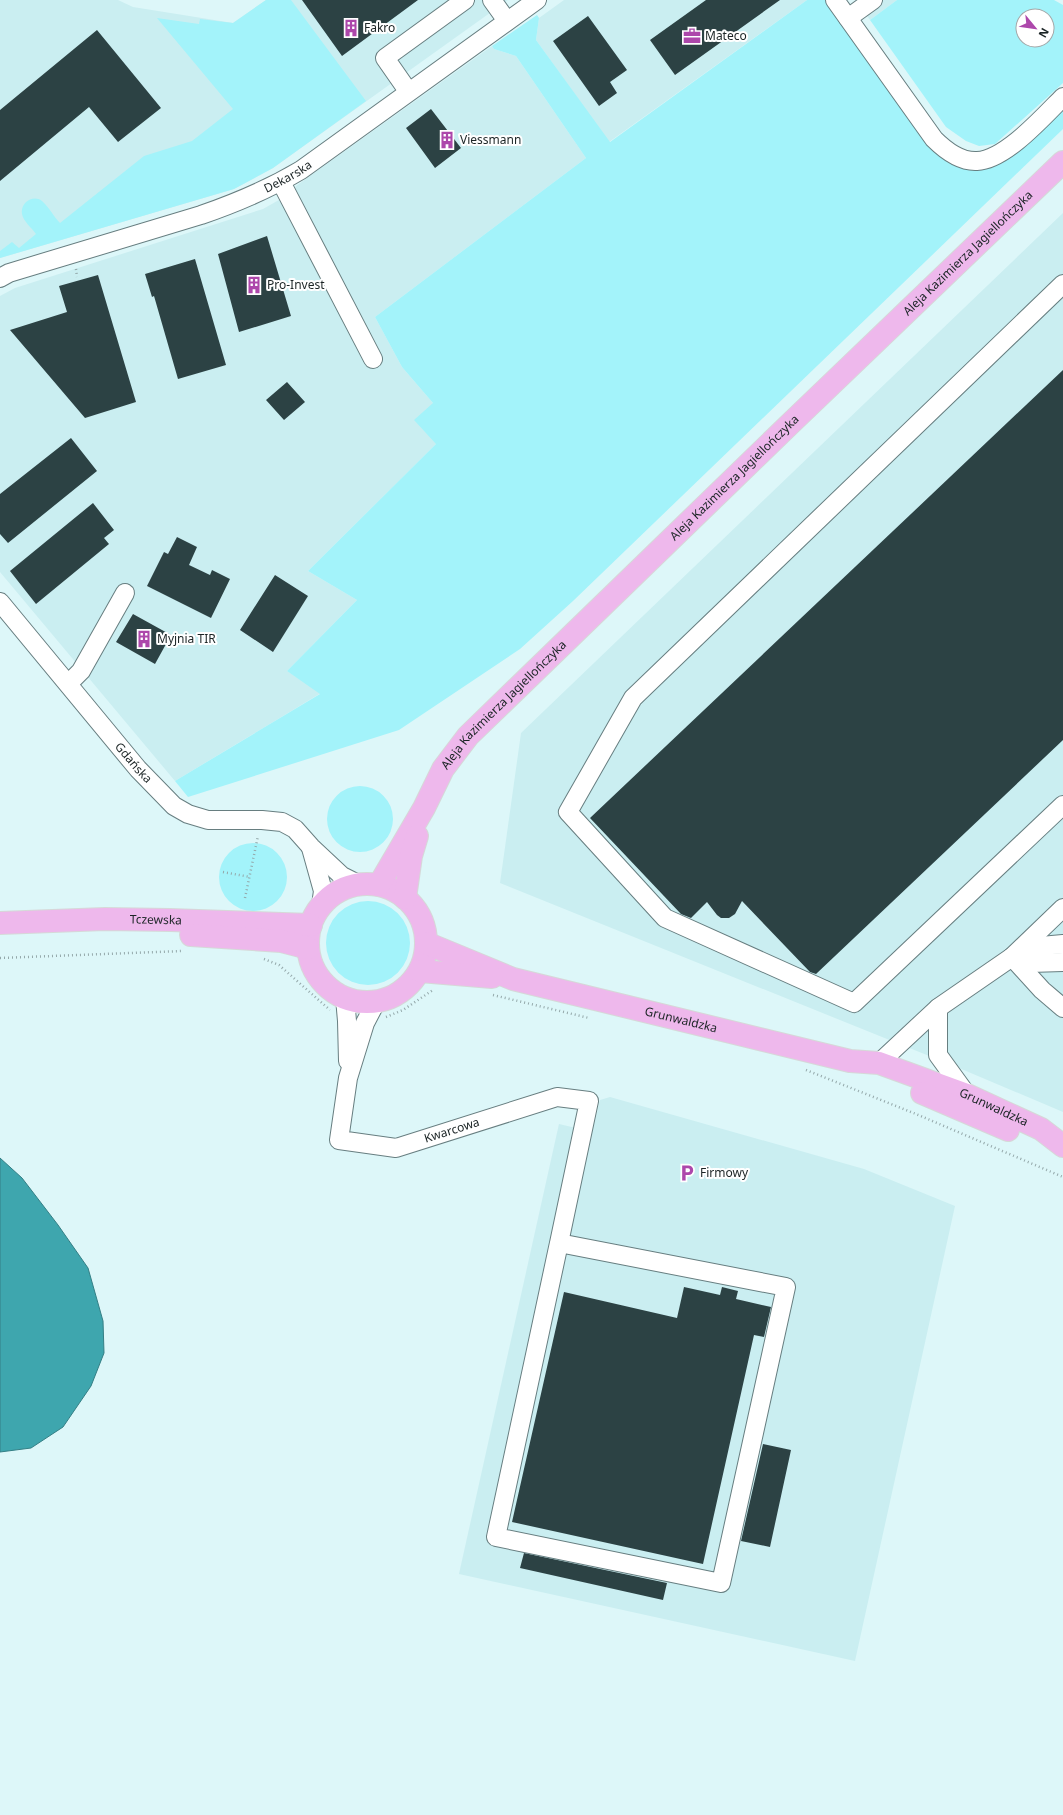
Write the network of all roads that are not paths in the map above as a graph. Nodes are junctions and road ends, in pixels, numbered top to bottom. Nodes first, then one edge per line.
1 (465, 0) edge
2 (492, 0) edge
3 (537, 0) edge
4 (835, 0) edge
5 (873, 0) edge
6 (848, 18) junction
7 (507, 21) junction
8 (408, 91) junction
9 (1063, 98) edge
10 (1063, 162) edge
11 (281, 182) junction
12 (0, 278) edge
13 (1063, 284) edge
14 (373, 359) dead end
15 (125, 592) dead end
16 (0, 602) edge
17 (69, 683) junction
18 (1063, 805) edge
19 (424, 808) junction
20 (311, 847) junction
21 (369, 885) junction
22 (405, 898) junction
23 (322, 906) junction
24 (1063, 908) edge
25 (0, 923) edge
26 (311, 925) junction
27 (0, 938) edge
28 (426, 943) junction
29 (1063, 944) edge
30 (308, 948) junction
31 (1012, 957) junction
32 (1063, 962) edge
33 (420, 971) junction
34 (513, 979) junction
35 (340, 1007) junction
36 (938, 1008) junction
37 (1063, 1008) edge
38 (380, 1010) junction
39 (850, 1061) junction
40 (879, 1063) junction
41 (348, 1078) junction
42 (967, 1095) junction
43 (1063, 1147) edge
44 (558, 1244) junction

1 - 8 street
2 - 7 street
3 - 7 street, Dekarska
4 - 6 street
5 - 6 street
6 - 9 street
7 - 8 street, Dekarska
8 - 11 street, Dekarska
10 - 19 main road, Aleja Kazimierza Jagiellończyka
11 - 12 street, Dekarska
11 - 14 street
13 - 18 street
15 - 17 street
16 - 17 street, Gdańska
17 - 20 street, Gdańska
19 - 21 main road, Aleja Kazimierza Jagiellończyka
19 - 22 main road, Aleja Kazimierza Jagiellończyka
20 - 21 street, Gdańska
20 - 23 street, Gdańska
21 - 22 main road
21 - 23 main road
22 - 28 main road
23 - 26 main road
24 - 31 street
25 - 26 main road, Tczewska
26 - 30 main road
27 - 30 main road, Tczewska
28 - 33 main road
28 - 34 main road, Grunwaldzka
29 - 31 street
30 - 35 main road
31 - 32 street
31 - 36 street
31 - 37 street
33 - 34 main road, Grunwaldzka
33 - 38 main road
34 - 39 main road, Grunwaldzka
35 - 38 main road
35 - 41 street, Kwarcowa
36 - 40 street
36 - 42 street
38 - 41 street, Kwarcowa
39 - 40 main road, Grunwaldzka
39 - 43 main road, Grunwaldzka
40 - 42 main road, Grunwaldzka
41 - 44 street, Kwarcowa
42 - 43 main road, Grunwaldzka
44 - 44 street

